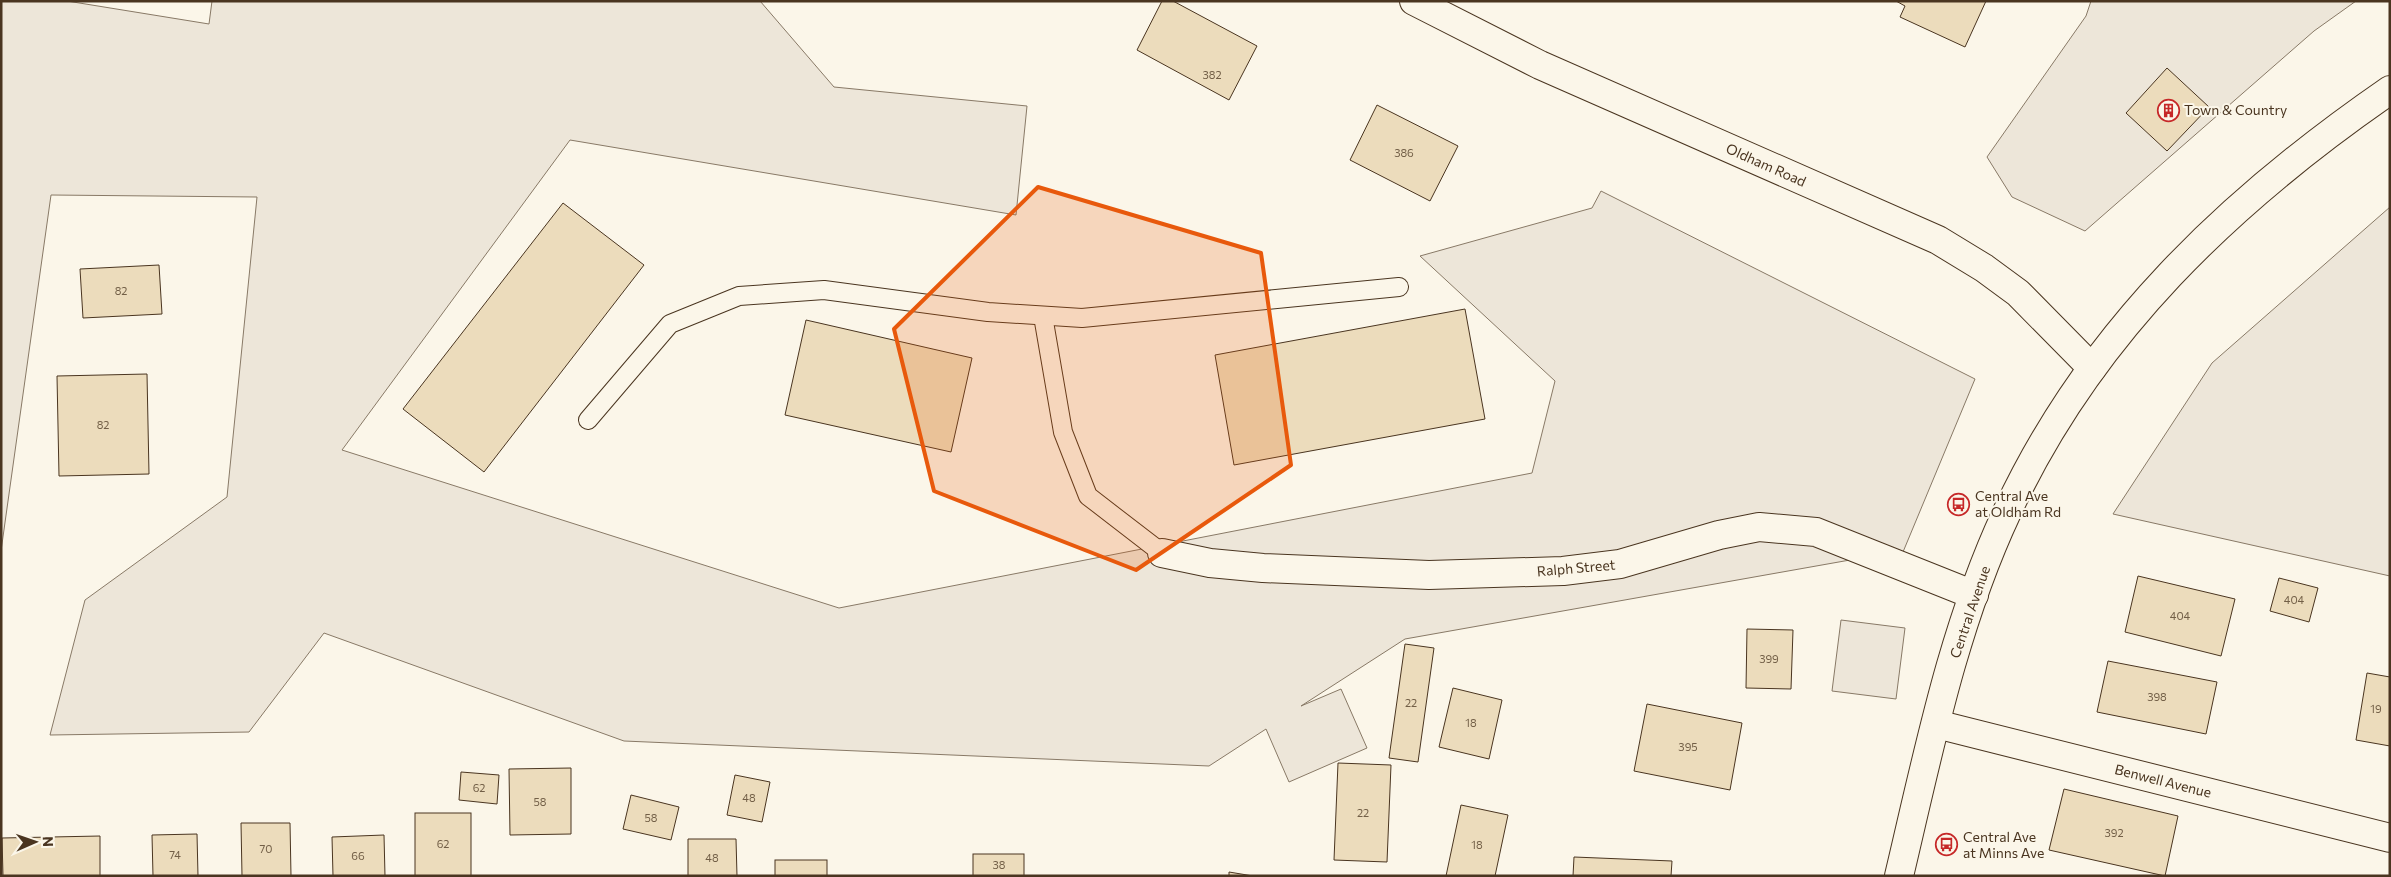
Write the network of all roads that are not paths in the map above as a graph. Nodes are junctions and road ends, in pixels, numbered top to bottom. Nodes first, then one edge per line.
1 (1414, 1) edge
2 (2390, 90) edge
3 (1399, 287) dead end
4 (1042, 316) junction
5 (2092, 368) junction
6 (588, 420) dead end
7 (1162, 552) joint
8 (1974, 596) junction
9 (1936, 724) junction
10 (2390, 838) edge
11 (1899, 876) edge

1 - 5 street, Oldham Road
2 - 5 street, Central Avenue
3 - 4 lane
4 - 6 lane
4 - 7 lane
5 - 8 street, Central Avenue
7 - 8 street, Ralph Street
8 - 9 street, Central Avenue
9 - 10 street, Benwell Avenue
9 - 11 street, Central Avenue

